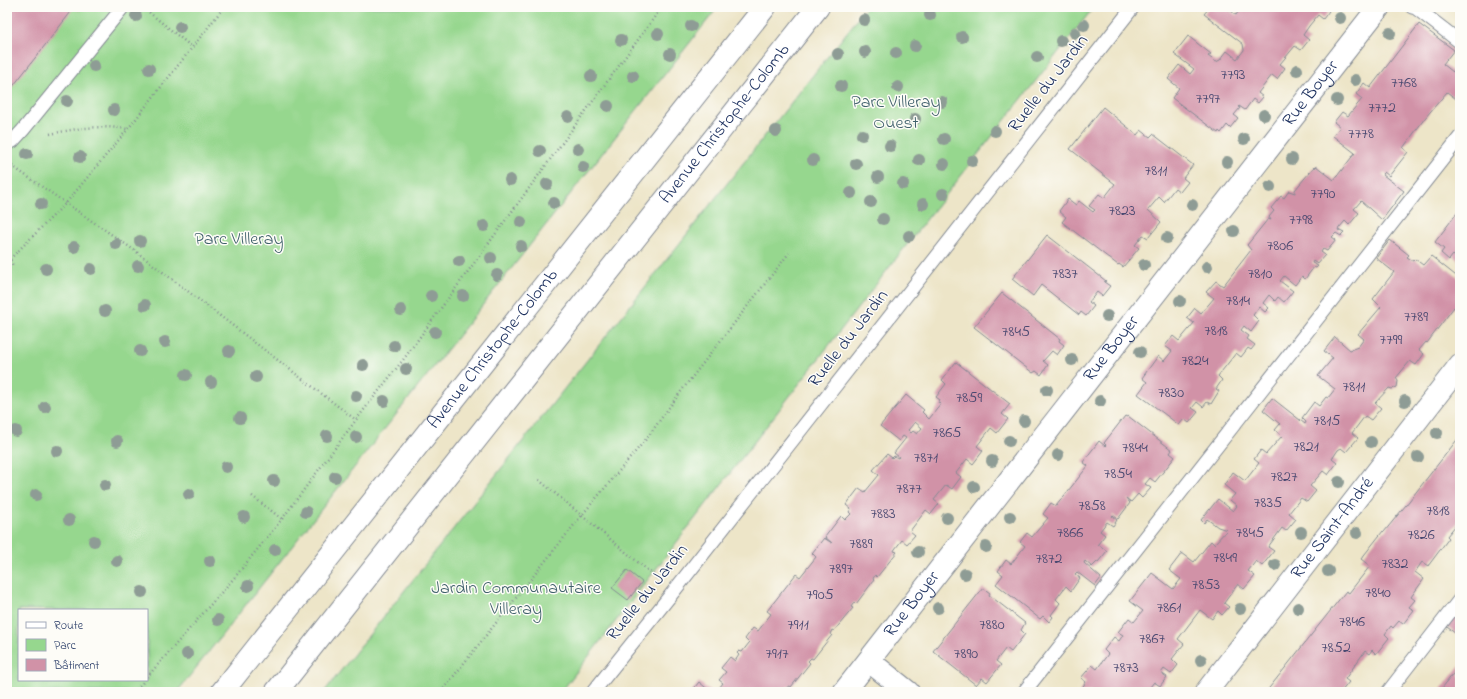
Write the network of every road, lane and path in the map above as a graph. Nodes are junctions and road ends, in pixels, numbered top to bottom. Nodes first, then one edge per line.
1 (123, 7) edge
2 (142, 7) edge
3 (224, 7) edge
4 (662, 7) edge
5 (765, 7) edge
6 (818, 7) edge
7 (1133, 7) edge
8 (1379, 7) edge
9 (1412, 7) edge
10 (1460, 42) edge
11 (192, 47) junction
12 (128, 129) junction
13 (43, 133) dead end
14 (1460, 137) edge
15 (7, 144) edge
16 (7, 162) edge
17 (66, 203) junction
18 (7, 253) edge
19 (789, 253) dead end
20 (10, 259) junction
21 (13, 266) dead end
22 (1460, 365) edge
23 (356, 420) junction
24 (538, 480) dead end
25 (252, 496) dead end
26 (582, 515) junction
27 (282, 519) junction
28 (658, 579) dead end
29 (1460, 599) edge
30 (868, 661) junction
31 (148, 676) edge
32 (143, 681) edge
33 (134, 692) edge
34 (222, 692) edge
35 (276, 692) edge
36 (441, 692) edge
37 (593, 692) edge
38 (844, 692) edge
39 (908, 692) edge
40 (1024, 692) edge
41 (1206, 692) edge
42 (1388, 692) edge

1 - 15 lane
2 - 11 path
3 - 11 path
4 - 23 path
5 - 34 main road, Avenue Christophe-Colomb
6 - 35 main road, Avenue Christophe-Colomb
7 - 37 lane, Ruelle du Jardin
8 - 30 main road, Rue Boyer
9 - 10 lane
11 - 12 path
12 - 13 path
12 - 17 path
14 - 40 lane
16 - 17 path
17 - 20 path
17 - 23 path
18 - 20 path
19 - 26 path
20 - 21 path
22 - 41 main road, Rue Saint-André
23 - 27 path
24 - 26 path
25 - 27 path
26 - 28 path
26 - 36 path
27 - 31 path
29 - 42 lane
30 - 38 main road, Rue Boyer
30 - 39 main road
32 - 33 path

